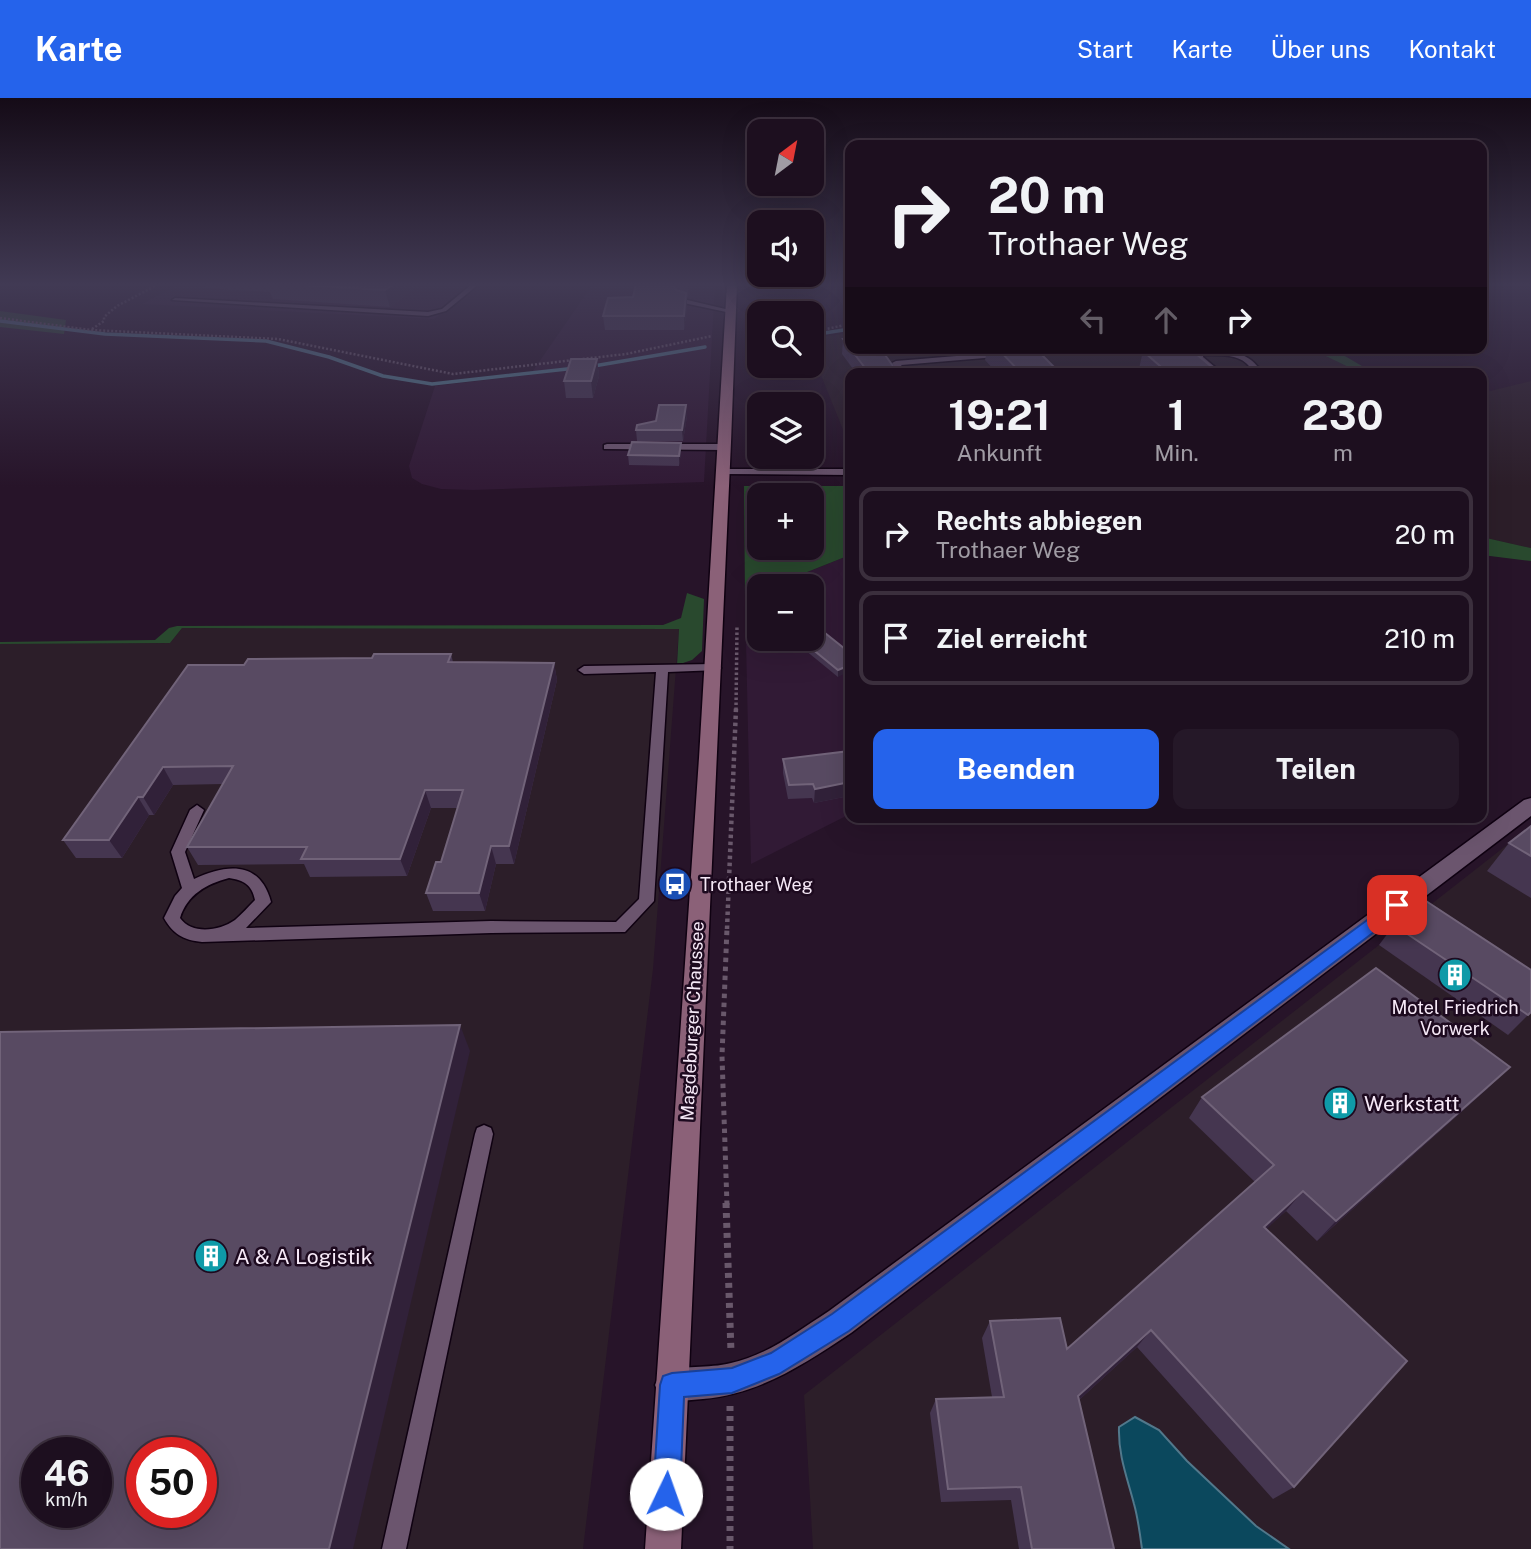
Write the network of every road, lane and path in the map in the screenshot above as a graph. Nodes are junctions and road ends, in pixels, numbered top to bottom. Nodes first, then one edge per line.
1 (342, 352) edge
2 (636, 352) edge
3 (733, 352) edge
4 (1006, 354) edge
5 (1200, 354) edge
6 (1232, 354) edge
7 (900, 368) edge
8 (1212, 368) edge
9 (1253, 368) edge
10 (607, 447) dead end
11 (725, 447) junction
12 (724, 472) junction
13 (845, 472) edge
14 (737, 619) dead end
15 (715, 668) junction
16 (663, 669) junction
17 (584, 670) dead end
18 (1531, 805) edge
19 (197, 810) dead end
20 (190, 889) junction
21 (210, 935) junction
22 (484, 1134) dead end
23 (732, 1380) junction
24 (672, 1385) junction
25 (394, 1549) edge
26 (663, 1549) edge
27 (730, 1549) edge

1 - 2 path
3 - 11 main road, Magdeburger Chaussee
4 - 7 lane
5 - 8 lane
6 - 9 lane
10 - 11 lane
11 - 12 main road, Magdeburger Chaussee
12 - 13 lane
12 - 15 main road, Magdeburger Chaussee
14 - 23 path
15 - 16 lane
15 - 24 main road, Magdeburger Chaussee
16 - 17 lane
16 - 21 lane
18 - 23 street
19 - 20 lane
20 - 21 lane
20 - 21 lane
22 - 25 lane
23 - 24 street
23 - 27 path
24 - 26 main road, Magdeburger Chaussee

